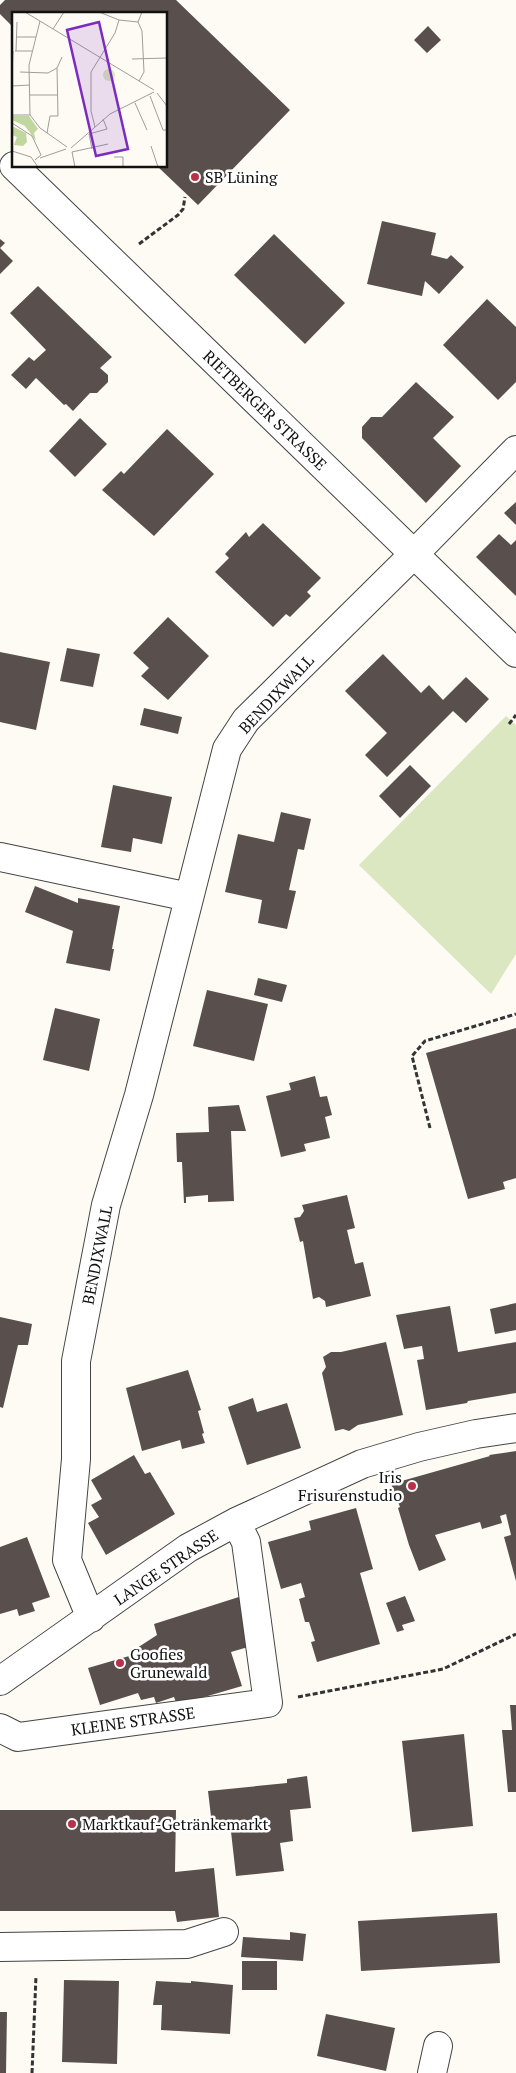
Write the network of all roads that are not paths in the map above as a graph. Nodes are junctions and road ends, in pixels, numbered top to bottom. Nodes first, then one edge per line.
1 (0, 152) edge
2 (12, 164) edge
3 (16, 168) edge
4 (516, 450) edge
5 (414, 554) junction
6 (516, 653) edge
7 (0, 858) edge
8 (189, 897) junction
9 (516, 1428) edge
10 (236, 1522) junction
11 (92, 1618) junction
12 (0, 1681) edge
13 (0, 1728) edge
14 (224, 1932) dead end
15 (0, 1947) edge
16 (438, 2046) dead end
17 (432, 2073) edge

1 - 2 street, RIETBERGER STRASSE
3 - 5 street, RIETBERGER STRASSE
4 - 5 street, BENDIXWALL
5 - 6 street, RIETBERGER STRASSE
5 - 8 street, BENDIXWALL
7 - 8 street
8 - 11 street, BENDIXWALL
9 - 10 street, LANGE STRASSE
10 - 11 street, LANGE STRASSE
10 - 13 street, KLEINE STRASSE
11 - 12 street, LANGE STRASSE
14 - 15 street
16 - 17 street

